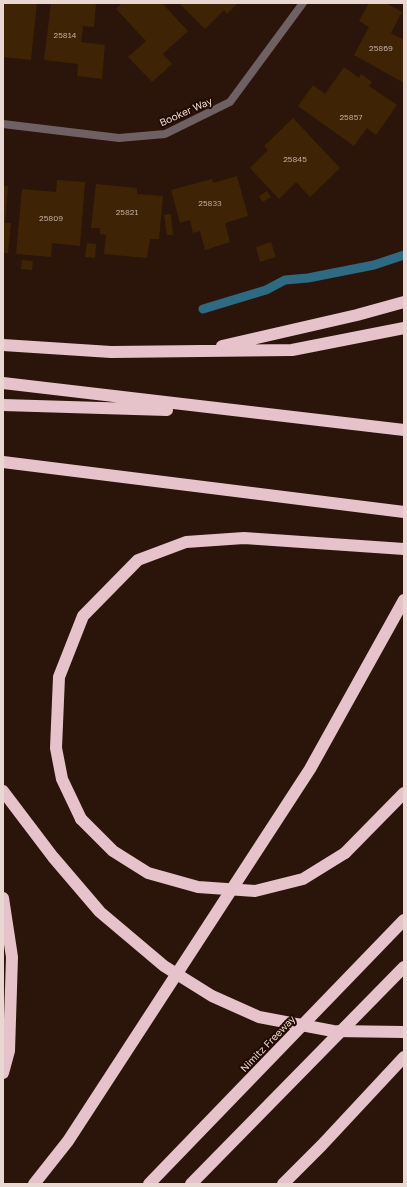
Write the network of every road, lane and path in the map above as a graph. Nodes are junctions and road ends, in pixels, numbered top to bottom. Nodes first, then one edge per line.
1 (303, 3) edge
2 (3, 124) edge
3 (404, 302) edge
4 (404, 328) edge
5 (3, 345) edge
6 (200, 352) junction
7 (3, 383) edge
8 (3, 404) edge
9 (251, 412) junction
10 (404, 430) edge
11 (3, 462) edge
12 (404, 512) edge
13 (404, 549) edge
14 (404, 600) edge
15 (3, 791) edge
16 (404, 792) edge
17 (3, 898) edge
18 (404, 920) edge
19 (404, 967) edge
20 (404, 1032) edge
21 (404, 1057) edge
22 (3, 1073) edge
23 (34, 1184) edge
24 (149, 1184) edge
25 (191, 1184) edge
26 (283, 1184) edge

1 - 2 street, Booker Way
3 - 6 highway
4 - 6 highway
5 - 6 highway
7 - 9 highway
8 - 9 highway
9 - 10 highway
11 - 12 highway
13 - 16 highway, bridge
14 - 23 highway
15 - 20 highway, bridge
17 - 22 highway
18 - 24 highway, Nimitz Freeway
19 - 25 highway
21 - 26 highway

